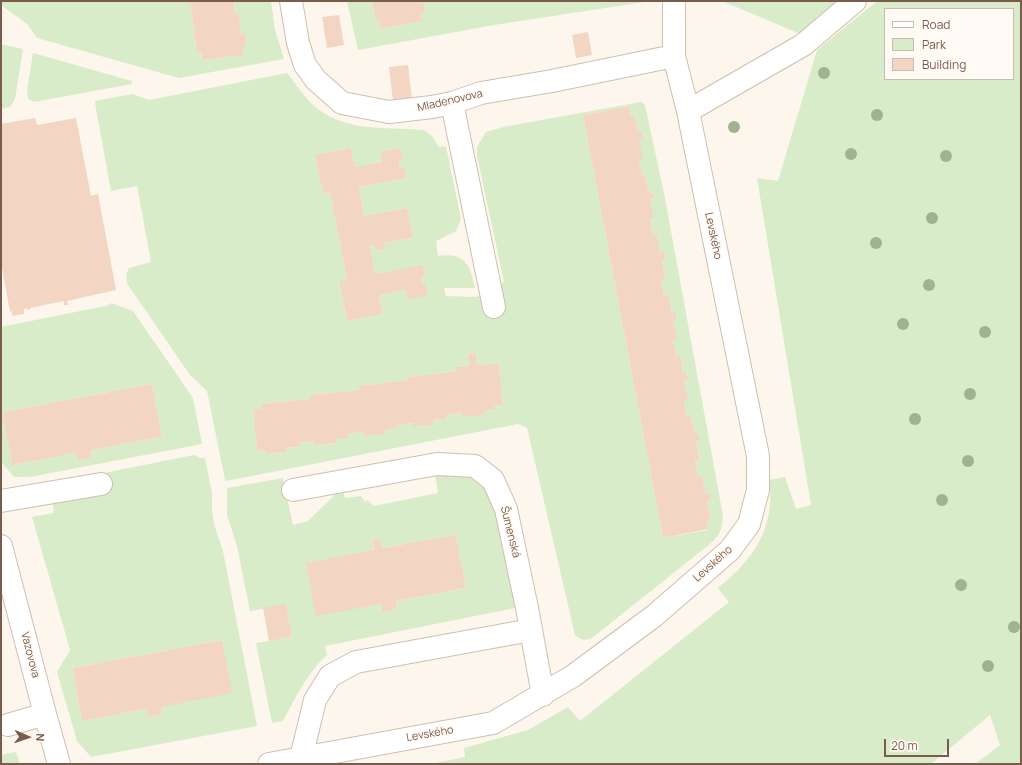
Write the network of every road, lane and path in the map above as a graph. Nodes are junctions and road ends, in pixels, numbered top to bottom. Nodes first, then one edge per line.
1 (291, 1) edge
2 (674, 1) edge
3 (855, 1) edge
4 (674, 56) junction
5 (452, 102) junction
6 (688, 110) junction
7 (494, 307) dead end
8 (102, 484) dead end
9 (293, 490) dead end
10 (1, 501) edge
11 (1, 546) edge
12 (531, 630) junction
13 (543, 695) junction
14 (45, 714) junction
15 (8, 725) dead end
16 (301, 761) edge
17 (59, 764) edge
18 (269, 764) edge

1 - 5 street, Mladenovova
2 - 4 street, Levského
3 - 6 street
4 - 5 street, Mladenovova
4 - 6 street, Levského
5 - 7 street
6 - 13 street, Levského
8 - 10 street
9 - 12 street, Šumenská
11 - 14 street, Vazovova
12 - 13 street, Šumenská
12 - 16 street
13 - 16 street, Levského
14 - 15 street
14 - 17 street, Vazovova
16 - 18 street, Levského

